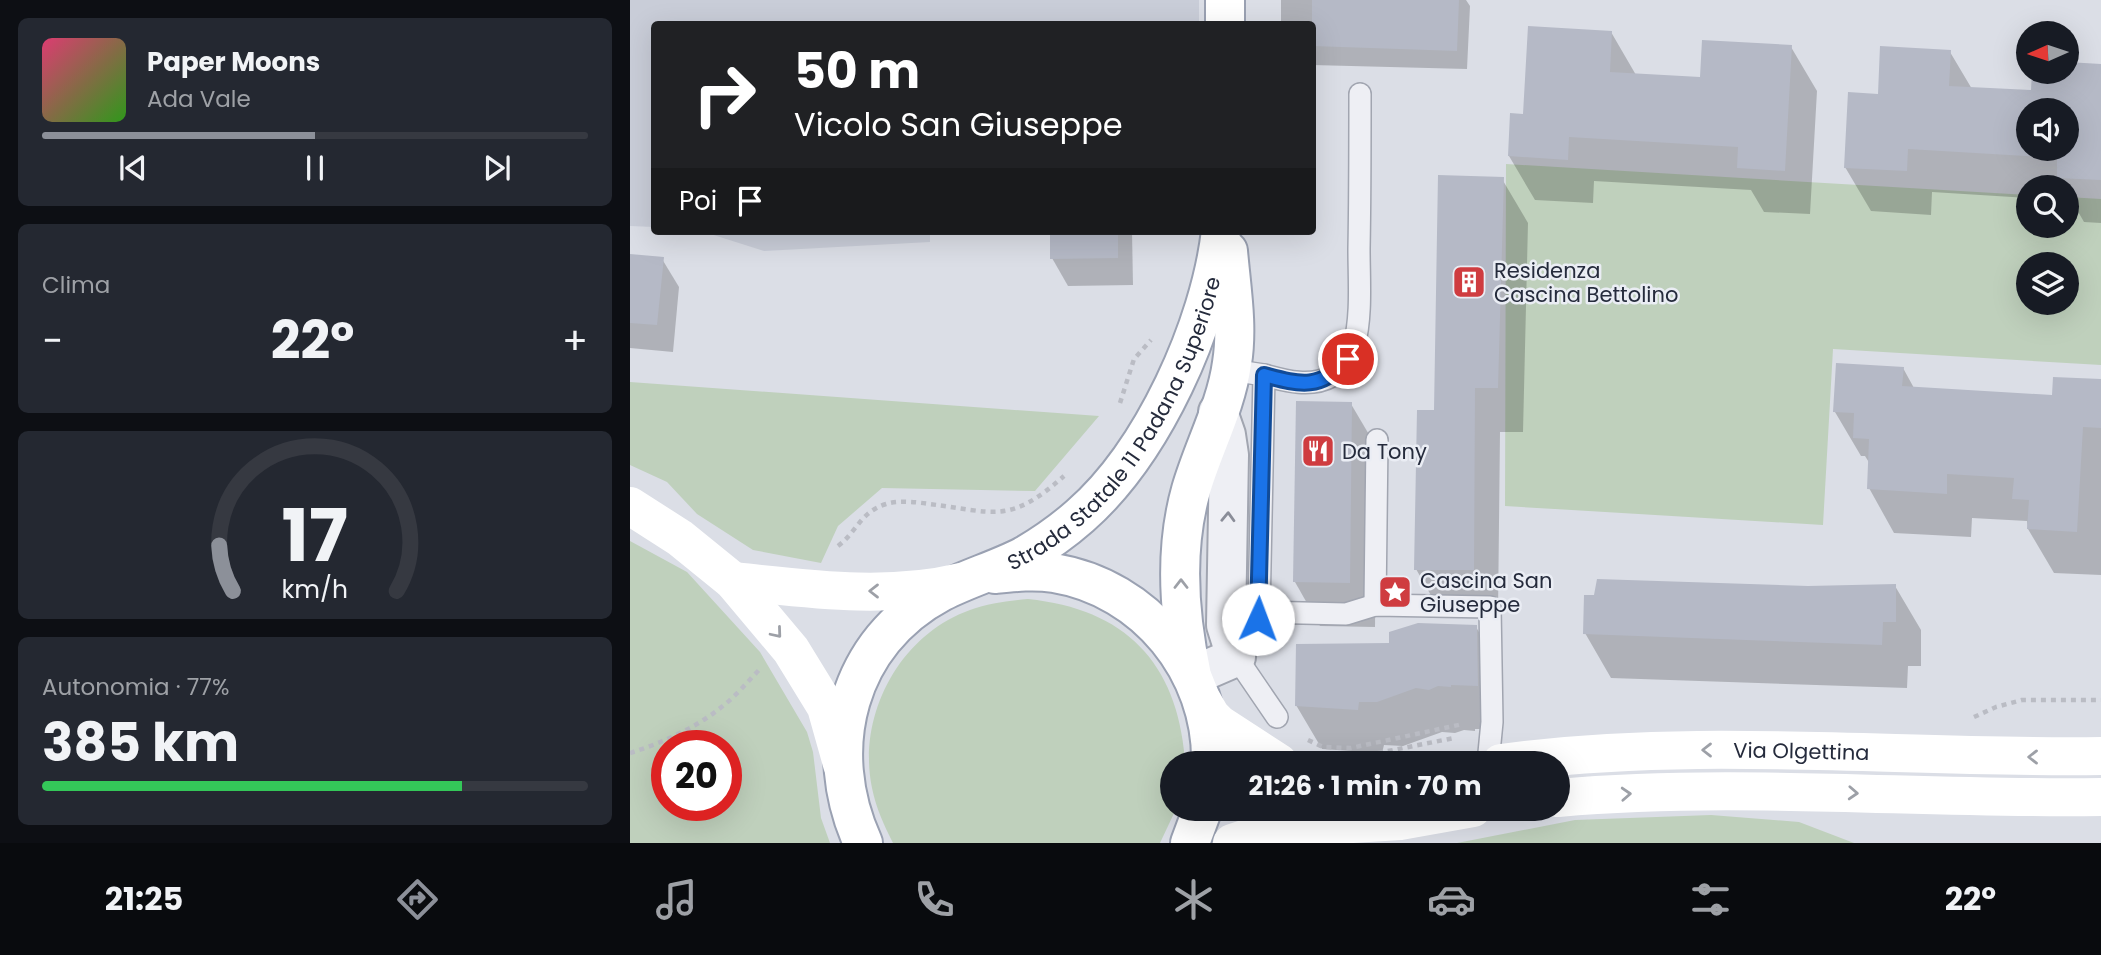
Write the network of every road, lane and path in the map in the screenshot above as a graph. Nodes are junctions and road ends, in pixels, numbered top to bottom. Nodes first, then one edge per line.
1 (1225, 0) edge
2 (1225, 21) edge
3 (1360, 94) dead end
4 (1220, 235) edge
5 (1226, 235) edge
6 (1134, 359) dead end
7 (1248, 372) junction
8 (1218, 412) junction
9 (1115, 414) dead end
10 (1377, 440) dead end
11 (1071, 469) dead end
12 (630, 506) edge
13 (838, 546) dead end
14 (733, 580) junction
15 (966, 581) junction
16 (1375, 605) junction
17 (1259, 612) junction
18 (1236, 657) junction
19 (760, 669) dead end
20 (1198, 689) junction
21 (1277, 717) dead end
22 (1454, 738) dead end
23 (1211, 751) edge
24 (1261, 751) edge
25 (1388, 751) edge
26 (1489, 751) edge
27 (630, 753) edge
28 (1570, 756) edge
29 (2101, 756) edge
30 (842, 767) junction
31 (2101, 797) edge
32 (1570, 798) edge
33 (1198, 821) edge
34 (1389, 821) edge
35 (1403, 821) edge
36 (863, 843) edge
37 (1189, 843) edge
38 (1232, 843) edge
39 (1362, 843) edge

1 - 2 main road
3 - 7 lane
4 - 15 main road, Strada Statale 11 Padana Superiore
5 - 7 main road, Strada Statale 11 Padana Superiore
6 - 9 path
7 - 8 main road, Strada Statale 11 Padana Superiore
7 - 17 lane
18 -> 8 street
20 -> 8 main road, Strada Statale 11 Padana Superiore
10 - 16 lane
11 - 13 path
12 - 14 main road
15 -> 14 main road
14 -> 30 main road
15 - 20 main road, Strada Statale 11 Padana Superiore
15 - 30 main road, Strada Statale 11 Padana Superiore
16 - 17 lane
16 - 26 lane
17 - 18 lane
18 - 20 street
18 - 21 lane
19 - 27 path
20 - 23 main road, Strada Statale 11 Padana Superiore
20 - 24 main road
22 - 25 path
29 -> 28 main road, Via Olgettina
30 - 36 main road, Strada Statale 11 Padana Superiore
32 -> 31 main road, Via Olgettina
33 - 37 main road
34 - 38 main road
35 - 39 main road

